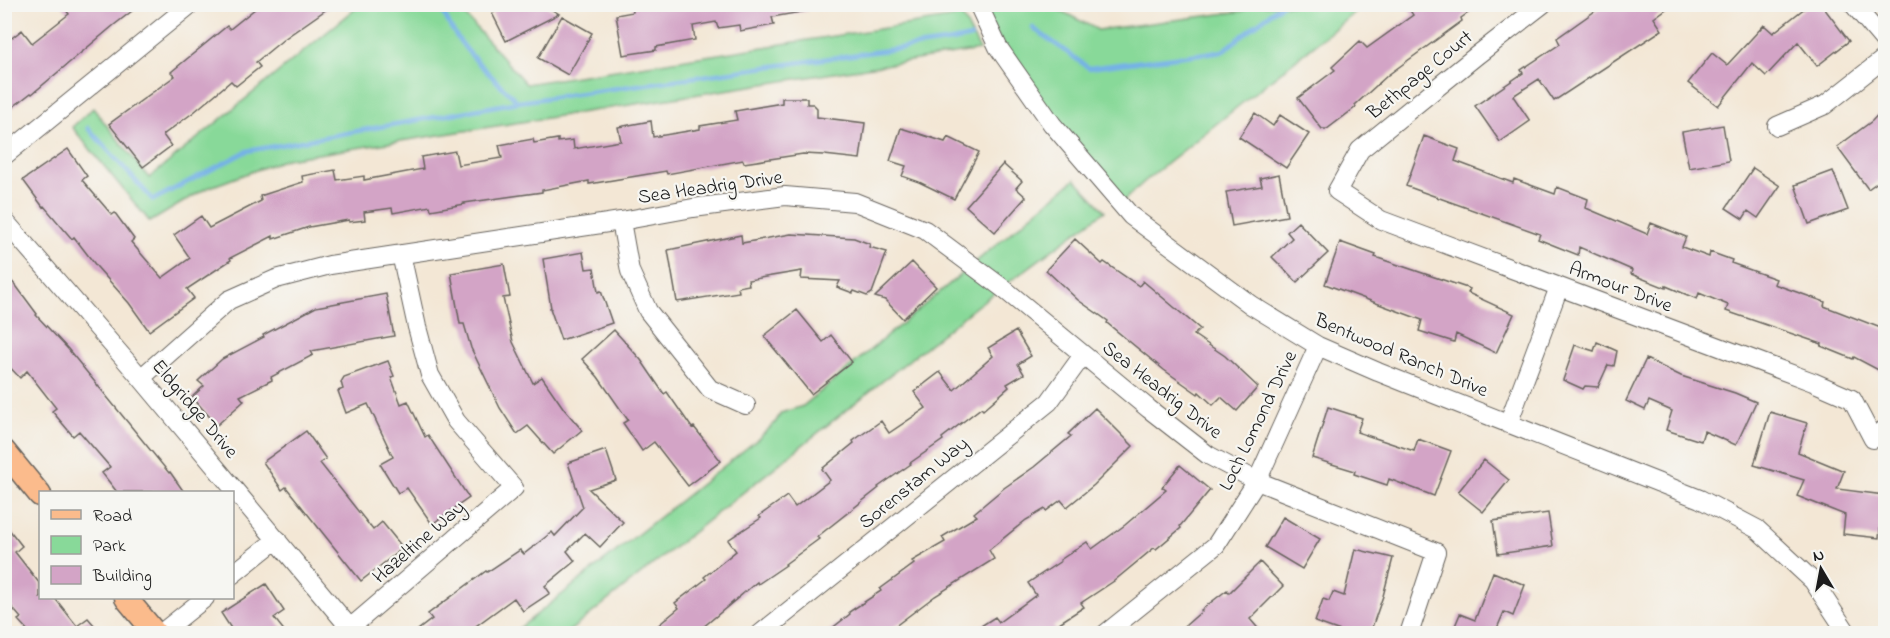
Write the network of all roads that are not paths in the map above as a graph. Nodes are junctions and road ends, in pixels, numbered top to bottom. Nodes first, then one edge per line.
1 (191, 4) edge
2 (978, 4) edge
3 (1543, 4) edge
4 (1853, 4) edge
5 (1886, 43) edge
6 (1886, 57) edge
7 (1777, 126) dead end
8 (4, 156) edge
9 (1337, 191) joint
10 (4, 220) edge
11 (621, 221) junction
12 (401, 254) junction
13 (1559, 286) junction
14 (1318, 346) junction
15 (1083, 355) junction
16 (141, 378) junction
17 (746, 405) dead end
18 (1508, 424) junction
19 (1879, 433) edge
20 (4, 451) edge
21 (1257, 481) junction
22 (39, 494) edge
23 (277, 539) junction
24 (234, 573) edge
25 (128, 599) edge
26 (201, 599) edge
27 (351, 628) joint
28 (158, 633) edge
29 (760, 633) edge
30 (1105, 633) edge
31 (1409, 633) edge
32 (1848, 633) edge

1 - 8 street
2 - 14 street, Bentwood Ranch Drive
3 - 9 street, Bethpage Court
4 - 5 street
6 - 7 street
9 - 13 street, Armour Drive
10 - 16 street, Eldgridge Drive
11 - 12 street, Sea Headrig Drive
11 - 15 street, Sea Headrig Drive
11 - 17 street
12 - 16 street, Sea Headrig Drive
12 - 27 street, Hazeltine Way
13 - 18 street
13 - 19 street, Armour Drive
14 - 18 street, Bentwood Ranch Drive
14 - 21 street, Loch Lomond Drive
15 - 21 street, Sea Headrig Drive
15 - 29 street, Sorenstam Way
16 - 23 street, Eldgridge Drive
18 - 32 street, Bentwood Ranch Drive
20 - 22 main road
21 - 30 street, Loch Lomond Drive
21 - 31 street, Sea Headrig Drive
23 - 24 street
23 - 27 street, Eldgridge Drive
25 - 28 main road
26 - 28 street

